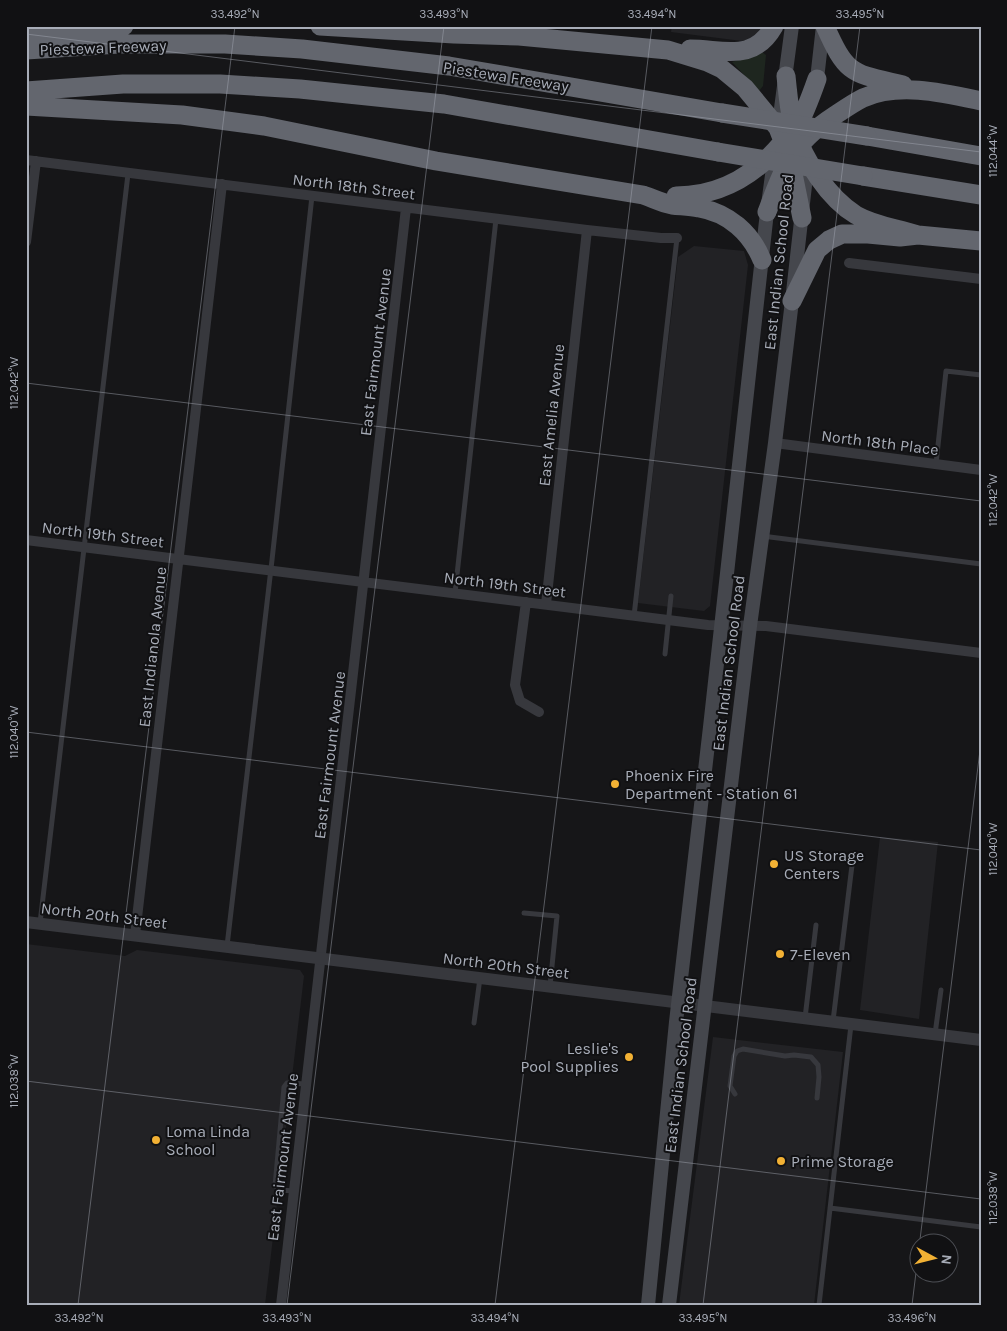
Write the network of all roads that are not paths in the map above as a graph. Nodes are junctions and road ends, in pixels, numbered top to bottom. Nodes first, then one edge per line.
1 (124, 26) edge
2 (320, 26) edge
3 (774, 26) edge
4 (792, 26) edge
5 (824, 26) edge
6 (26, 36) edge
7 (26, 50) edge
8 (668, 50) junction
9 (786, 76) joint
10 (817, 79) joint
11 (26, 91) edge
12 (923, 91) junction
13 (981, 101) edge
14 (26, 106) edge
15 (793, 143) junction
16 (981, 156) edge
17 (31, 161) edge
18 (128, 174) junction
19 (222, 184) junction
20 (642, 195) junction
21 (981, 195) edge
22 (312, 196) junction
23 (406, 208) junction
24 (767, 212) joint
25 (802, 218) joint
26 (496, 219) junction
27 (587, 230) junction
28 (918, 235) junction
29 (678, 238) joint
30 (981, 241) edge
31 (26, 242) edge
32 (762, 260) junction
33 (849, 262) dead end
34 (981, 279) edge
35 (792, 301) junction
36 (981, 375) edge
37 (775, 443) junction
38 (936, 464) junction
39 (981, 470) edge
40 (762, 536) junction
41 (26, 540) edge
42 (84, 547) junction
43 (177, 558) junction
44 (981, 564) edge
45 (271, 570) junction
46 (363, 581) junction
47 (455, 593) junction
48 (672, 596) dead end
49 (526, 602) junction
50 (546, 604) junction
51 (634, 616) junction
52 (669, 620) junction
53 (722, 625) junction
54 (750, 626) junction
55 (981, 653) edge
56 (665, 654) dead end
57 (539, 712) dead end
58 (853, 857) dead end
59 (524, 913) dead end
60 (26, 922) edge
61 (40, 924) junction
62 (816, 925) dead end
63 (134, 935) junction
64 (227, 946) junction
65 (320, 957) junction
66 (480, 978) junction
67 (550, 987) junction
68 (941, 990) dead end
69 (678, 1002) junction
70 (705, 1006) junction
71 (805, 1018) junction
72 (833, 1021) junction
73 (474, 1022) dead end
74 (852, 1024) junction
75 (935, 1034) junction
76 (981, 1040) edge
77 (306, 1084) junction
78 (735, 1094) dead end
79 (817, 1098) dead end
80 (294, 1192) junction
81 (830, 1208) junction
82 (981, 1227) edge
83 (280, 1305) edge
84 (648, 1305) edge
85 (669, 1305) edge
86 (819, 1305) edge

1 - 6 highway
2 - 8 highway
3 - 8 highway
4 - 9 main road
5 - 10 main road
5 - 12 highway
7 - 16 highway, Piestewa Freeway, bridge
8 - 15 highway
9 - 15 highway
10 - 15 highway
11 - 21 highway, bridge
12 - 13 highway
12 - 15 highway
14 - 20 highway
15 - 20 highway
15 - 24 highway
15 - 25 highway
15 - 28 highway
17 - 18 street, North 18th Street
17 - 31 street
18 - 19 street, North 18th Street
18 - 42 lane
19 - 22 street, North 18th Street
19 - 43 street, East Indianola Avenue
20 - 32 highway
22 - 23 street, North 18th Street
22 - 45 lane
23 - 26 street, North 18th Street
23 - 46 street, East Fairmount Avenue
24 - 32 main road, East Indian School Road
25 - 35 main road, East Indian School Road
26 - 27 street, North 18th Street
26 - 47 lane
27 - 29 street, North 18th Street
27 - 50 street, East Amelia Avenue
28 - 30 highway
28 - 35 highway
29 - 51 lane
32 - 53 main road, East Indian School Road
33 - 34 street
35 - 37 main road, East Indian School Road
36 - 38 lane
37 - 38 street, North 18th Place
37 - 40 main road, East Indian School Road
38 - 39 street, North 18th Place
40 - 44 lane
40 - 54 main road, East Indian School Road
41 - 42 street, North 19th Street
42 - 43 street, North 19th Street
42 - 61 lane
43 - 45 street, North 19th Street
43 - 63 street, East Indianola Avenue
45 - 46 street, North 19th Street
45 - 64 lane
46 - 47 street, North 19th Street
46 - 65 street, East Fairmount Avenue
47 - 49 street, North 19th Street
48 - 52 lane
49 - 50 street, North 19th Street
49 - 57 street
50 - 51 street, North 19th Street
51 - 52 street, North 19th Street
52 - 53 street, North 19th Street
52 - 56 lane
53 - 54 street, North 19th Street
53 - 69 main road, East Indian School Road
54 - 55 street, North 19th Street
54 - 70 main road, East Indian School Road
58 - 72 lane
59 - 67 lane
60 - 61 street, North 20th Street
61 - 63 street, North 20th Street
62 - 71 lane
63 - 64 street, North 20th Street
64 - 65 street, North 20th Street
65 - 66 street, North 20th Street
65 - 77 street, East Fairmount Avenue
66 - 67 street, North 20th Street
66 - 73 lane
67 - 69 street, North 20th Street
68 - 75 lane
69 - 70 street, North 20th Street
69 - 84 main road, East Indian School Road
70 - 71 street, North 20th Street
70 - 85 main road, East Indian School Road
71 - 72 street, North 20th Street
72 - 74 street, North 20th Street
74 - 75 street, North 20th Street
74 - 81 lane
75 - 76 street, North 20th Street
77 - 80 street, East Fairmount Avenue
77 - 80 lane
78 - 79 lane
80 - 83 street, East Fairmount Avenue
81 - 82 lane
81 - 86 lane

